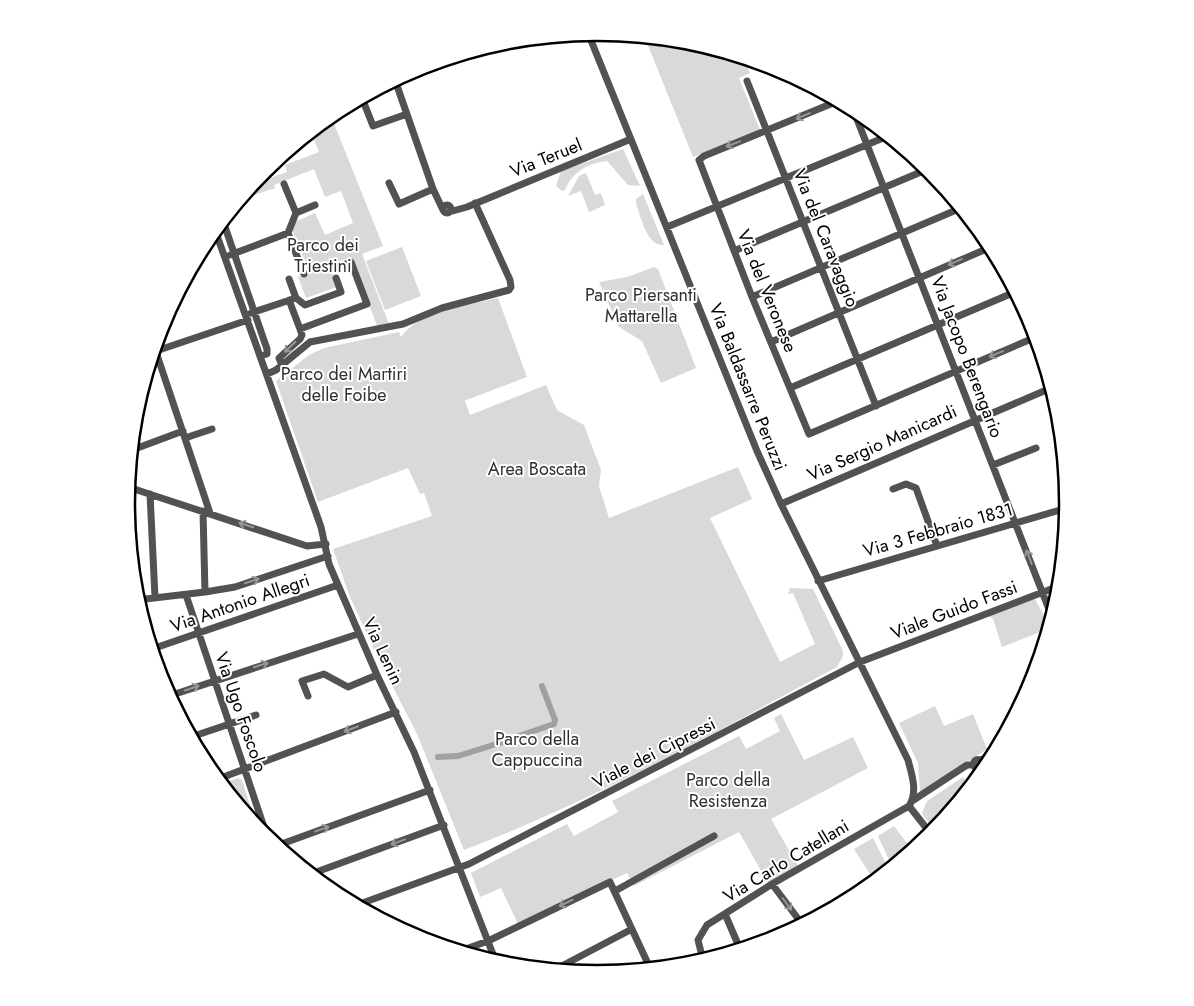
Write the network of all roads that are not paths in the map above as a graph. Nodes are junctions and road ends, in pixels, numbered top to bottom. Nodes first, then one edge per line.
1 (591, 41) edge
2 (747, 81) dead end
3 (397, 87) edge
4 (364, 104) edge
5 (830, 104) edge
6 (407, 114) junction
7 (858, 122) edge
8 (768, 131) junction
9 (631, 139) junction
10 (881, 139) edge
11 (867, 145) junction
12 (920, 172) edge
13 (786, 178) junction
14 (389, 183) dead end
15 (284, 184) dead end
16 (884, 188) junction
17 (434, 190) junction
18 (473, 204) junction
19 (315, 205) dead end
20 (718, 206) junction
21 (954, 211) edge
22 (296, 214) junction
23 (804, 223) junction
24 (667, 227) junction
25 (225, 230) edge
26 (288, 233) junction
27 (902, 233) junction
28 (218, 239) edge
29 (984, 250) edge
30 (734, 251) junction
31 (234, 254) junction
32 (225, 257) junction
33 (343, 265) dead end
34 (821, 267) junction
35 (304, 274) dead end
36 (919, 277) junction
37 (336, 278) dead end
38 (289, 279) dead end
39 (1009, 295) edge
40 (752, 297) junction
41 (292, 299) junction
42 (254, 312) junction
43 (839, 313) junction
44 (247, 318) junction
45 (938, 325) junction
46 (300, 329) junction
47 (1029, 340) edge
48 (771, 342) junction
49 (162, 348) edge
50 (260, 356) junction
51 (858, 359) junction
52 (158, 362) edge
53 (282, 365) junction
54 (956, 371) junction
55 (267, 374) junction
56 (790, 388) junction
57 (1045, 391) edge
58 (876, 406) junction
59 (975, 419) junction
60 (212, 429) dead end
61 (184, 435) junction
62 (138, 448) edge
63 (1036, 448) dead end
64 (993, 465) junction
65 (135, 489) edge
66 (893, 489) dead end
67 (150, 494) junction
68 (781, 504) junction
69 (1059, 510) edge
70 (206, 512) junction
71 (1016, 522) junction
72 (326, 544) junction
73 (937, 546) junction
74 (328, 556) junction
75 (818, 580) junction
76 (338, 585) junction
77 (1051, 589) edge
78 (205, 592) junction
79 (1042, 592) junction
80 (186, 595) junction
81 (155, 598) junction
82 (145, 599) edge
83 (1047, 605) edge
84 (198, 633) junction
85 (358, 634) junction
86 (159, 647) edge
87 (860, 662) junction
88 (377, 676) junction
89 (214, 680) junction
90 (176, 693) edge
91 (308, 696) dead end
92 (396, 712) junction
93 (256, 715) dead end
94 (229, 724) junction
95 (198, 735) edge
96 (981, 760) edge
97 (244, 770) junction
98 (226, 777) edge
99 (430, 790) junction
100 (911, 804) junction
101 (261, 820) edge
102 (444, 825) junction
103 (926, 827) edge
104 (714, 836) dead end
105 (285, 843) edge
106 (460, 868) junction
107 (319, 871) edge
108 (772, 884) junction
109 (614, 891) junction
110 (365, 902) edge
111 (725, 914) junction
112 (798, 919) edge
113 (632, 929) junction
114 (488, 941) junction
115 (737, 943) edge
116 (471, 947) edge
117 (492, 953) edge
118 (701, 953) edge
119 (647, 962) edge
120 (567, 964) edge

1 - 9 street, Via Baldassarre Peruzzi
2 - 8 street, Via del Caravaggio
3 - 6 street
4 - 6 street
5 -> 8 street
6 - 17 street
7 - 11 street, Via Jacopo Berengario
8 - 13 street, Via del Caravaggio
8 -> 20 street, Via del Veronese
9 - 18 street, Via Teruel
9 - 24 street, Via Baldassarre Peruzzi
10 - 11 street
11 - 13 street
11 - 16 street, Via Jacopo Berengario
12 - 16 street
13 - 20 street
13 - 23 street, Via del Caravaggio
14 - 17 street
15 - 22 street
16 - 23 street
16 - 27 street, Via Jacopo Berengario
17 - 18 street, Via Teruel
18 - 53 street
19 - 22 street
20 - 24 street
20 - 30 street, Via del Veronese
21 - 27 street
22 - 26 street
23 - 30 street
23 - 34 street, Via del Caravaggio
24 - 68 street, Via Baldassarre Peruzzi
25 - 31 street
26 - 31 street
26 - 35 street
27 - 34 street
27 - 36 street, Via Jacopo Berengario
28 - 32 street, Via Lenin
29 -> 36 street
30 - 40 street, Via del Veronese
31 - 32 street
31 - 42 street
32 - 44 street, Via Lenin
33 - 46 street
34 - 40 street
34 - 43 street, Via del Caravaggio
36 - 43 street
36 - 45 street, Via Jacopo Berengario
37 - 41 street
38 - 41 street
39 - 45 street
40 - 48 street, Via del Veronese
41 - 42 street
41 - 46 street
42 - 44 street
42 - 50 street
43 - 48 street
43 - 51 street, Via del Caravaggio
44 - 49 street
44 - 50 street, Via Lenin
45 - 51 street
45 - 54 street, Via Jacopo Berengario
46 -> 53 street
47 -> 54 street
48 - 56 street, Via del Veronese
50 - 55 street, Via Lenin
51 - 56 street
51 - 58 street, Via del Caravaggio
52 - 61 street
53 - 55 street
54 - 58 street
54 - 59 street, Via Jacopo Berengario
55 - 72 street, Via Lenin
56 - 58 street, Via del Veronese
57 - 59 street, Via Sergio Manicardi
59 - 64 street, Via Jacopo Berengario
59 - 68 street, Via Sergio Manicardi
60 - 61 street
61 - 62 street
61 - 70 street
63 - 64 street
64 - 71 street, Via Jacopo Berengario
65 - 67 street
66 - 73 street
67 - 70 street
67 - 81 street
68 - 75 street, Via Baldassarre Peruzzi
69 - 71 street, Via 3 Febbraio 1831
72 -> 70 street
70 - 78 street
71 - 73 street, Via 3 Febbraio 1831
79 -> 71 street, Via Jacopo Berengario
72 - 74 street, Via Lenin
73 - 75 street, Via 3 Febbraio 1831
74 - 76 street, Via Lenin
78 -> 74 street
75 - 87 street, Via Baldassarre Peruzzi
76 - 84 street, Via Antonio Allegri
76 - 85 street, Via Lenin
77 - 79 street, Viale Guido Fassi
78 - 80 street
79 - 83 street, Via Jacopo Berengario
79 - 87 street, Viale Guido Fassi
80 - 81 street
80 - 84 street, Via Ugo Foscolo
81 - 82 street
84 - 86 street, Via Antonio Allegri
84 - 89 street, Via Ugo Foscolo
85 - 88 street, Via Lenin
89 -> 85 street
87 - 100 street
87 - 106 street, Viale dei Cipressi
88 - 91 street
88 - 92 street, Via Lenin
90 -> 89 street
89 - 94 street, Via Ugo Foscolo
92 -> 97 street
92 - 99 street, Via Lenin
93 - 94 street
94 - 95 street
94 - 97 street, Via Ugo Foscolo
96 - 100 street, Via Carlo Catellani
97 - 98 street
97 - 101 street, Via Ugo Foscolo
99 - 102 street, Via Lenin
105 -> 99 street
100 - 103 street
100 - 108 street, Via Carlo Catellani
102 - 106 street, Via Lenin
102 -> 107 street
104 - 109 street
106 - 110 street, Viale dei Cipressi
106 - 114 street, Via Lenin
108 - 111 street, Via Carlo Catellani
108 -> 112 street
109 - 113 street
109 -> 114 street
111 - 115 street
111 - 118 street, Via Carlo Catellani
113 - 119 street
113 - 120 street
114 - 116 street
114 - 117 street, Via Lenin

